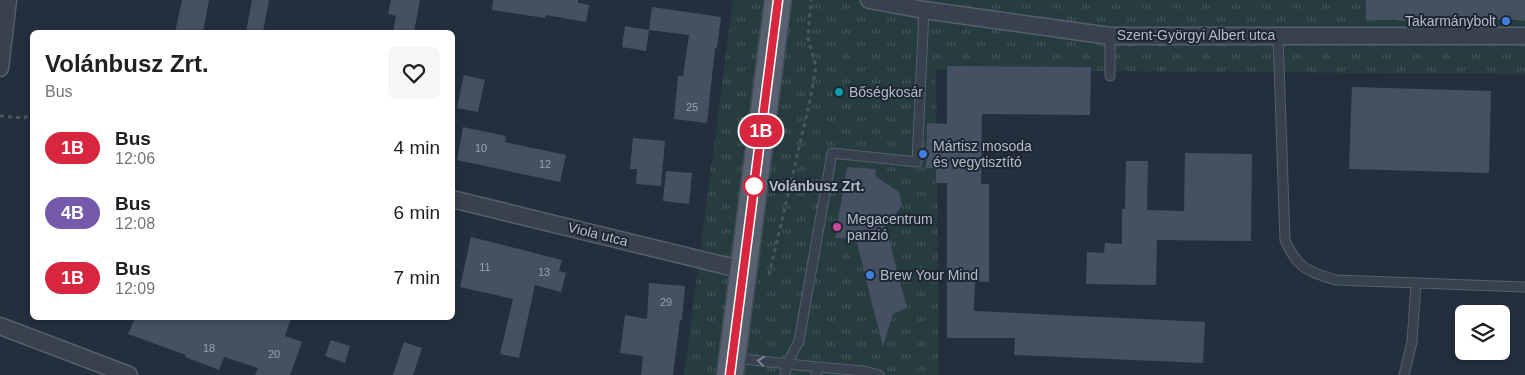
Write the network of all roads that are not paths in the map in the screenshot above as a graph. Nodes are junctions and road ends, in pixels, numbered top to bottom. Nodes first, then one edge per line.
1 (8, 0) edge
2 (778, 0) edge
3 (869, 0) edge
4 (904, 3) edge
5 (924, 10) junction
6 (1278, 35) junction
7 (1110, 36) junction
8 (1525, 36) edge
9 (0, 68) edge
10 (1110, 76) dead end
11 (455, 200) edge
12 (743, 270) junction
13 (1416, 283) junction
14 (1525, 287) edge
15 (0, 326) edge
16 (787, 364) junction
17 (731, 366) edge
18 (816, 371) edge
19 (129, 375) edge
20 (785, 375) edge
21 (879, 375) edge
22 (1404, 375) edge

1 - 9 street
2 - 12 main road
3 - 4 street, Szent-Györgyi Albert utca
4 - 5 street, Szent-Györgyi Albert utca
5 - 7 street, Szent-Györgyi Albert utca
5 - 16 lane
6 - 7 street, Szent-Györgyi Albert utca
6 - 8 street, Szent-Györgyi Albert utca
6 - 13 lane
7 - 10 lane
11 - 12 street, Viola utca
12 - 17 main road
13 - 14 lane
13 - 22 lane
15 - 19 street
16 -> 17 lane
16 - 18 lane
16 - 20 lane
18 - 21 lane

